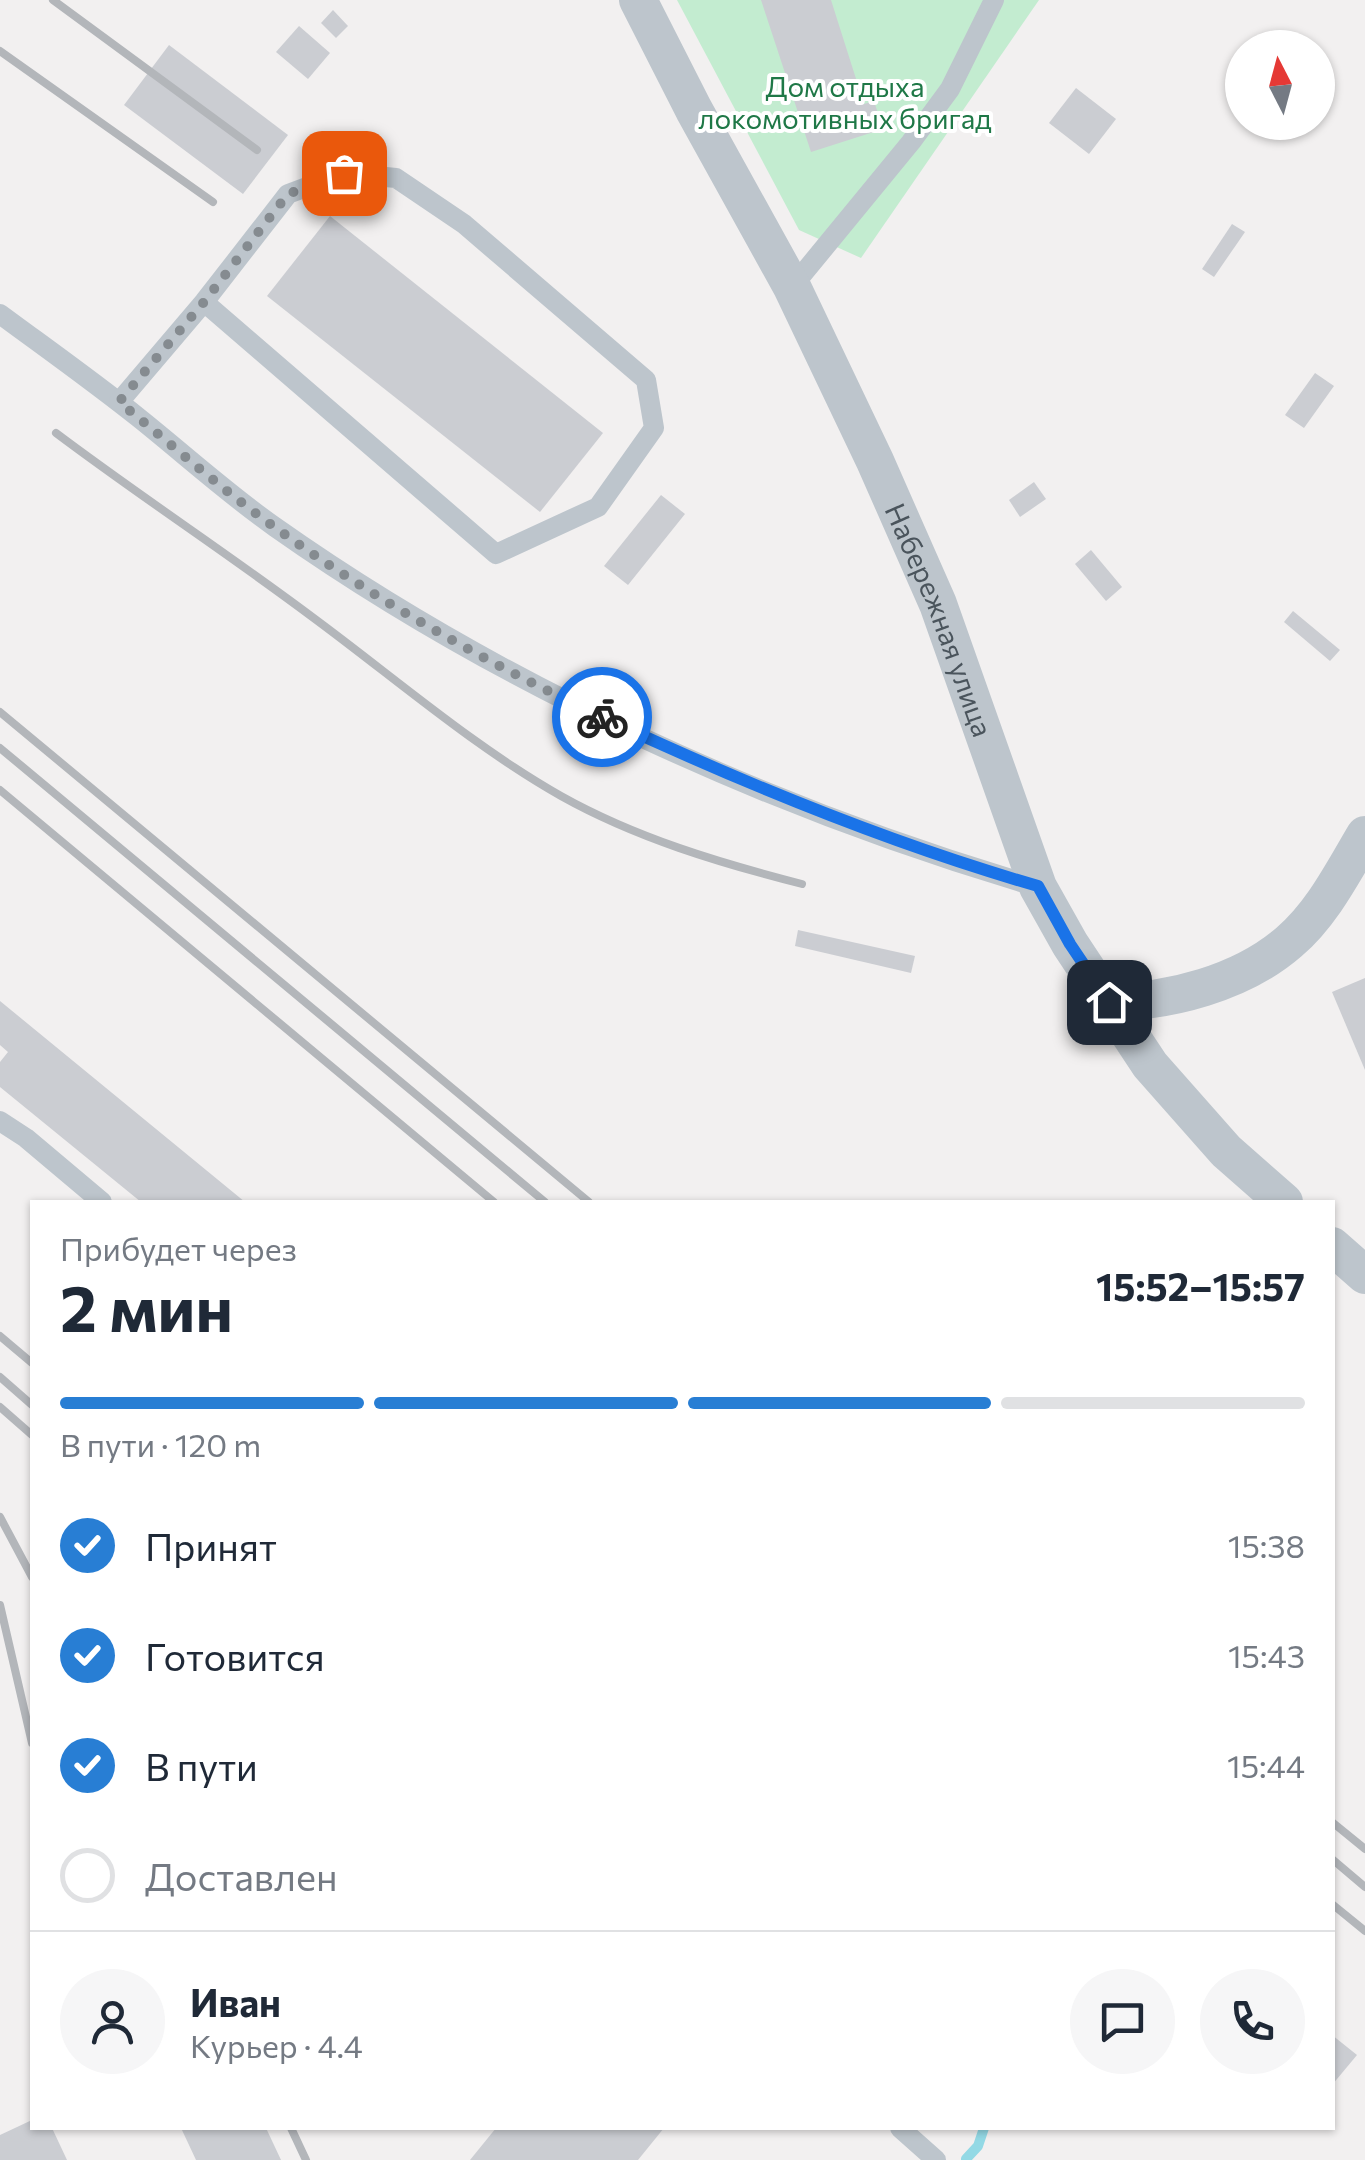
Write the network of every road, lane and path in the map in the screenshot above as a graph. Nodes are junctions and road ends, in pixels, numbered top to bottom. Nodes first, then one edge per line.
1 (638, 0) edge
2 (994, 0) edge
3 (792, 287) junction
4 (204, 302) junction
5 (0, 314) edge
6 (119, 402) junction
7 (1365, 835) edge
8 (1038, 886) junction
9 (1109, 1002) junction
10 (0, 1122) edge
11 (100, 1200) edge
12 (1282, 1200) edge
13 (1335, 1249) edge
14 (1365, 1275) edge
15 (902, 2130) edge
16 (936, 2160) edge

1 - 3 street, Набережная улица
2 - 3 lane
3 - 8 street, Набережная улица
4 - 4 lane
4 - 6 lane
5 - 6 lane
6 - 8 lane
7 - 9 street
8 - 9 street, Набережная улица
9 - 12 street, Набережная улица
10 - 11 lane
13 - 14 street
15 - 16 lane

